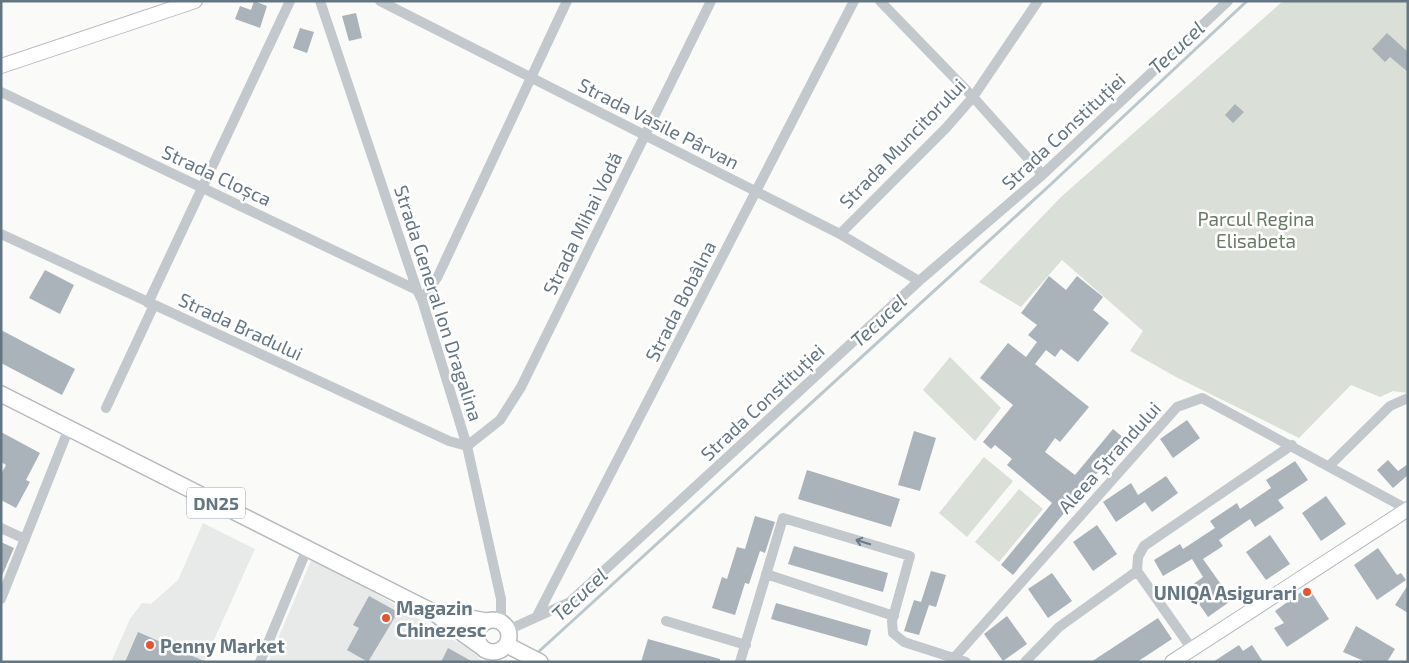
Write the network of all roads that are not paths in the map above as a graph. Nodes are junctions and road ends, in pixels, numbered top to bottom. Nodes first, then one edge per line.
1 (195, 1) edge
2 (290, 1) edge
3 (320, 1) edge
4 (380, 1) edge
5 (567, 1) edge
6 (711, 1) edge
7 (854, 1) edge
8 (880, 1) edge
9 (1038, 1) edge
10 (1228, 1) edge
11 (1, 66) edge
12 (531, 78) junction
13 (1, 92) edge
14 (973, 97) junction
15 (644, 135) junction
16 (1042, 174) junction
17 (202, 188) junction
18 (755, 190) junction
19 (1, 234) edge
20 (840, 234) junction
21 (919, 281) junction
22 (417, 290) junction
23 (422, 300) junction
24 (151, 304) junction
25 (1, 394) edge
26 (1408, 398) edge
27 (106, 408) dead end
28 (69, 428) junction
29 (1292, 445) junction
30 (467, 446) junction
31 (1329, 466) junction
32 (1408, 509) edge
33 (1, 528) edge
34 (25, 539) junction
35 (307, 549) junction
36 (1137, 571) junction
37 (766, 574) junction
38 (1, 599) edge
39 (430, 611) junction
40 (537, 616) junction
41 (894, 616) junction
42 (666, 621) dead end
43 (499, 624) junction
44 (507, 645) junction
45 (746, 645) junction
46 (480, 646) junction
47 (1192, 649) junction
48 (954, 658) junction
49 (260, 662) edge
50 (540, 662) edge
51 (740, 662) edge
52 (966, 662) edge
53 (1025, 662) edge
54 (1172, 662) edge

1 - 11 main road
2 - 17 street
3 - 22 street, Strada General Ion Dragalina
4 - 12 street, Strada Vasile Pârvan
5 - 12 street
6 - 15 street, Strada Mihai Vodă
7 - 18 street, Strada Bobâlna
8 - 14 street
9 - 14 street, Strada Muncitorului
10 - 16 street, Strada Constituției
12 - 15 street, Strada Vasile Pârvan
12 - 23 street
13 - 17 street, Strada Cloșca
14 - 16 street
14 - 20 street, Strada Muncitorului
15 - 18 street, Strada Vasile Pârvan
15 - 30 street, Strada Mihai Vodă
16 - 21 street, Strada Constituției
17 - 22 street, Strada Cloșca
17 - 24 street
18 - 20 street, Strada Vasile Pârvan
18 - 40 street, Strada Bobâlna
19 - 24 street, Strada Bradului
20 - 21 street, Strada Vasile Pârvan
21 - 40 street, Strada Constituției
22 - 23 street, Strada General Ion Dragalina
23 - 30 street, Strada General Ion Dragalina
24 - 27 street
24 - 30 street, Strada Bradului
25 - 28 main road, DN25
26 - 31 street
28 - 34 street
28 - 35 main road, DN25
29 - 31 street, Aleea Ștrandului
29 - 36 street
29 - 48 street, Aleea Ștrandului
30 - 43 street, Strada General Ion Dragalina
31 - 32 street, Aleea Ștrandului
32 - 47 main road
33 - 34 street
34 - 38 street
35 - 39 main road, DN25
35 - 49 street
36 - 47 street
36 - 53 street
37 - 41 street
41 -> 37 street
37 - 45 street
39 - 43 main road, DN25
39 - 46 main road, DN25
40 - 43 street, Strada Constituției
41 - 48 street
42 - 45 street
43 - 44 main road
43 - 46 main road
44 - 46 main road
44 - 50 main road
45 - 51 street
47 - 54 main road
48 - 52 street

